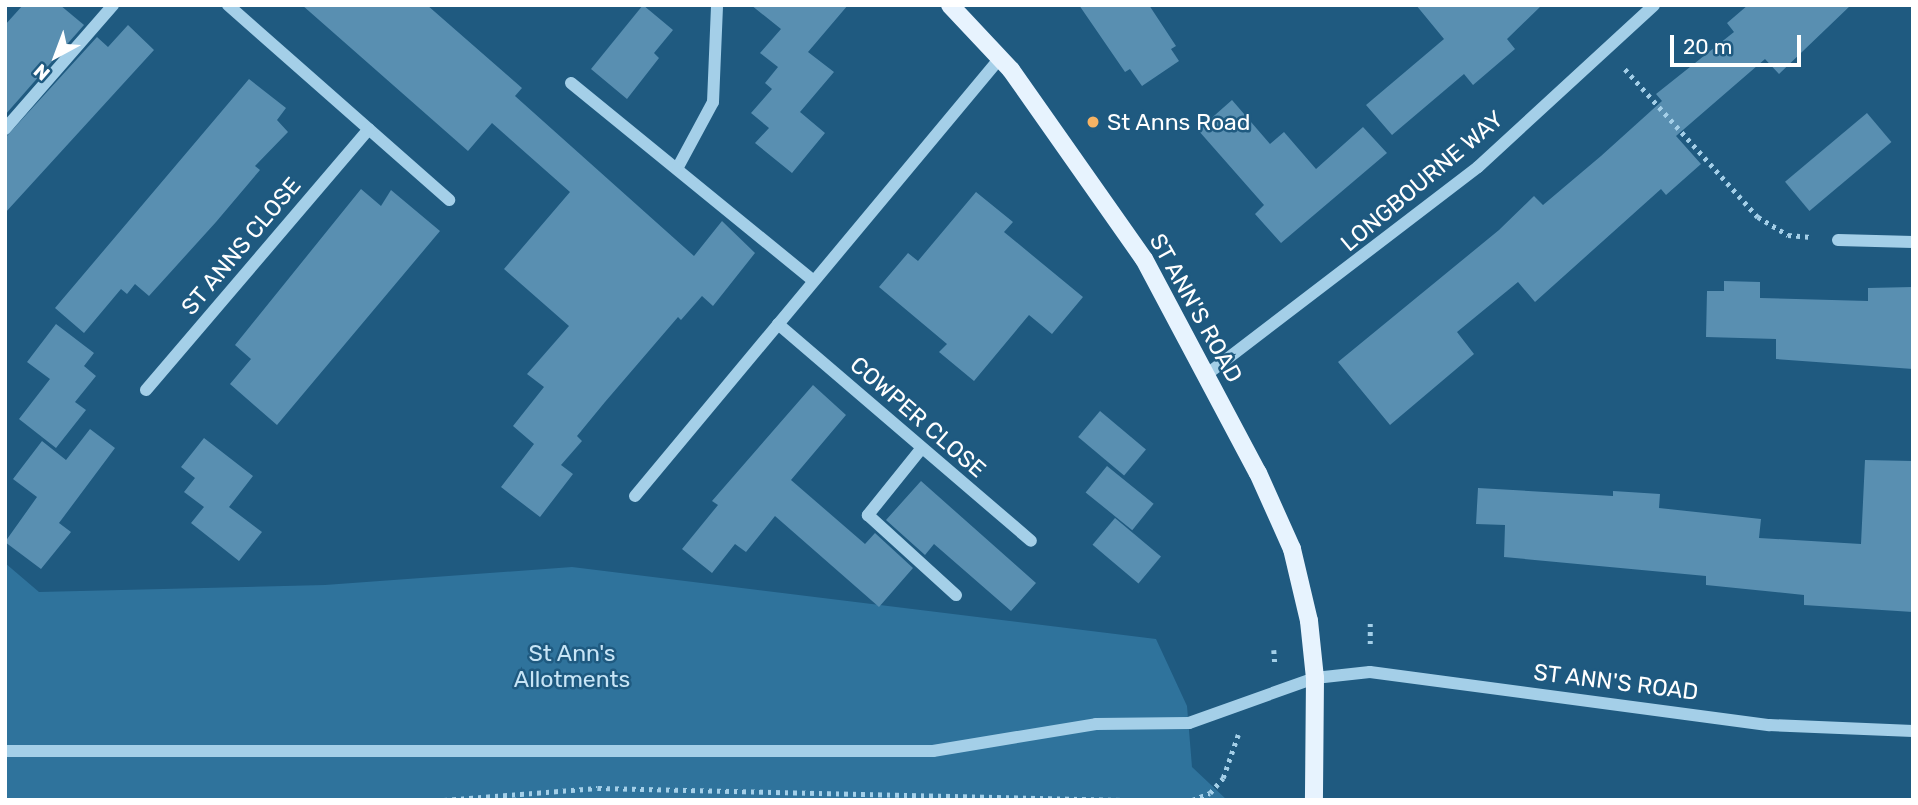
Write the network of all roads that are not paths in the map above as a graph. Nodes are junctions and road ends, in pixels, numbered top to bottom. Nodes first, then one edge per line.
1 (113, 5) edge
2 (228, 5) edge
3 (717, 5) edge
4 (950, 5) edge
5 (1654, 5) edge
6 (1000, 58) junction
7 (570, 83) dead end
8 (5, 128) edge
9 (369, 129) junction
10 (678, 167) junction
11 (449, 200) dead end
12 (1838, 240) road end
13 (1913, 242) edge
14 (814, 281) junction
15 (778, 324) junction
16 (1206, 375) junction
17 (146, 390) dead end
18 (921, 449) junction
19 (635, 496) dead end
20 (1031, 541) dead end
21 (956, 595) dead end
22 (1315, 678) junction
23 (1913, 731) edge
24 (5, 751) edge
25 (1314, 800) edge

1 - 8 street
2 - 9 street
3 - 10 street
4 - 6 main road, ST ANN'S ROAD
5 - 16 street, LONGBOURNE WAY
6 - 14 street
6 - 16 main road, ST ANN'S ROAD
7 - 10 street
9 - 11 street
9 - 17 street, ST ANNS CLOSE
10 - 14 street
12 - 13 street
14 - 15 street
15 - 18 street, COWPER CLOSE
15 - 19 street
16 - 22 main road, ST ANN'S ROAD
18 - 20 street, COWPER CLOSE
18 - 21 street
22 - 23 street, ST ANN'S ROAD
22 - 24 street
22 - 25 main road, ST ANN'S ROAD

